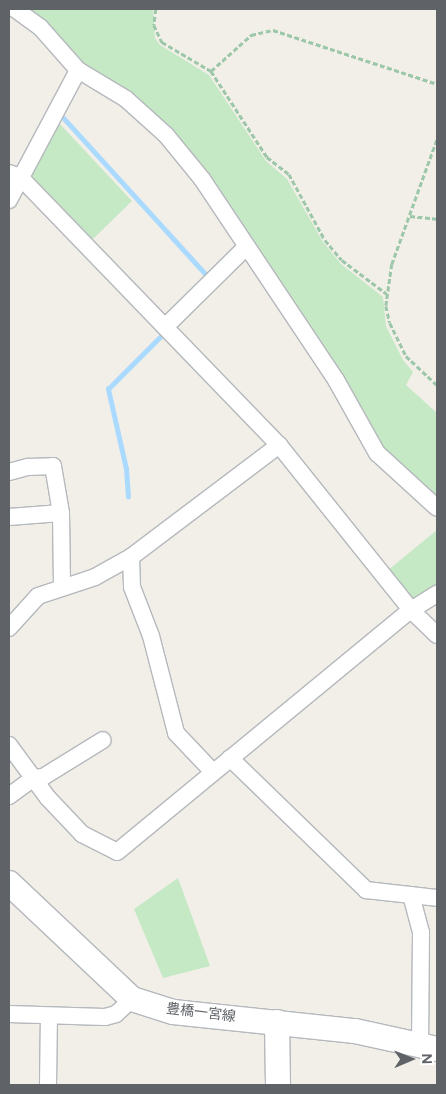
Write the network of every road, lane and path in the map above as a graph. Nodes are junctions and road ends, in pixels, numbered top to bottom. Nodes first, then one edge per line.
1 (15, 9) edge
2 (156, 9) edge
3 (78, 70) junction
4 (211, 71) junction
5 (437, 84) edge
6 (437, 140) edge
7 (14, 175) edge
8 (9, 200) edge
9 (410, 216) junction
10 (437, 219) edge
11 (247, 246) junction
12 (387, 294) junction
13 (165, 327) junction
14 (437, 385) edge
15 (279, 446) junction
16 (9, 472) edge
17 (437, 508) edge
18 (61, 513) junction
19 (9, 517) edge
20 (131, 557) junction
21 (62, 585) junction
22 (437, 594) edge
23 (411, 610) junction
24 (9, 628) edge
25 (437, 635) edge
26 (103, 740) dead end
27 (9, 745) edge
28 (230, 758) junction
29 (212, 771) junction
30 (34, 778) junction
31 (9, 796) edge
32 (9, 883) edge
33 (411, 896) junction
34 (437, 898) edge
35 (132, 999) junction
36 (9, 1014) edge
37 (49, 1016) junction
38 (277, 1022) junction
39 (428, 1046) edge
40 (48, 1085) edge
41 (278, 1085) edge

1 - 3 street
2 - 4 path
3 - 7 street
3 - 11 street
4 - 5 path
4 - 12 path
6 - 9 path
7 - 8 street
7 - 13 street
9 - 10 path
9 - 12 path
11 - 13 street
11 - 17 street
12 - 14 path
13 - 15 street
15 - 20 street
15 - 23 street
16 - 18 street
18 - 19 street
18 - 21 street
20 - 21 street
20 - 29 street
21 - 24 street
22 - 23 street
23 - 25 street
23 - 28 street
26 - 30 street
27 - 30 street
28 - 29 street
28 - 33 street
29 - 30 street
30 - 31 street
32 - 35 main road, 豊橋一宮線
33 - 34 street
33 - 39 street
35 - 37 street
35 - 38 main road, 豊橋一宮線
36 - 37 street
37 - 40 street
38 - 39 main road, 豊橋一宮線
38 - 41 main road

